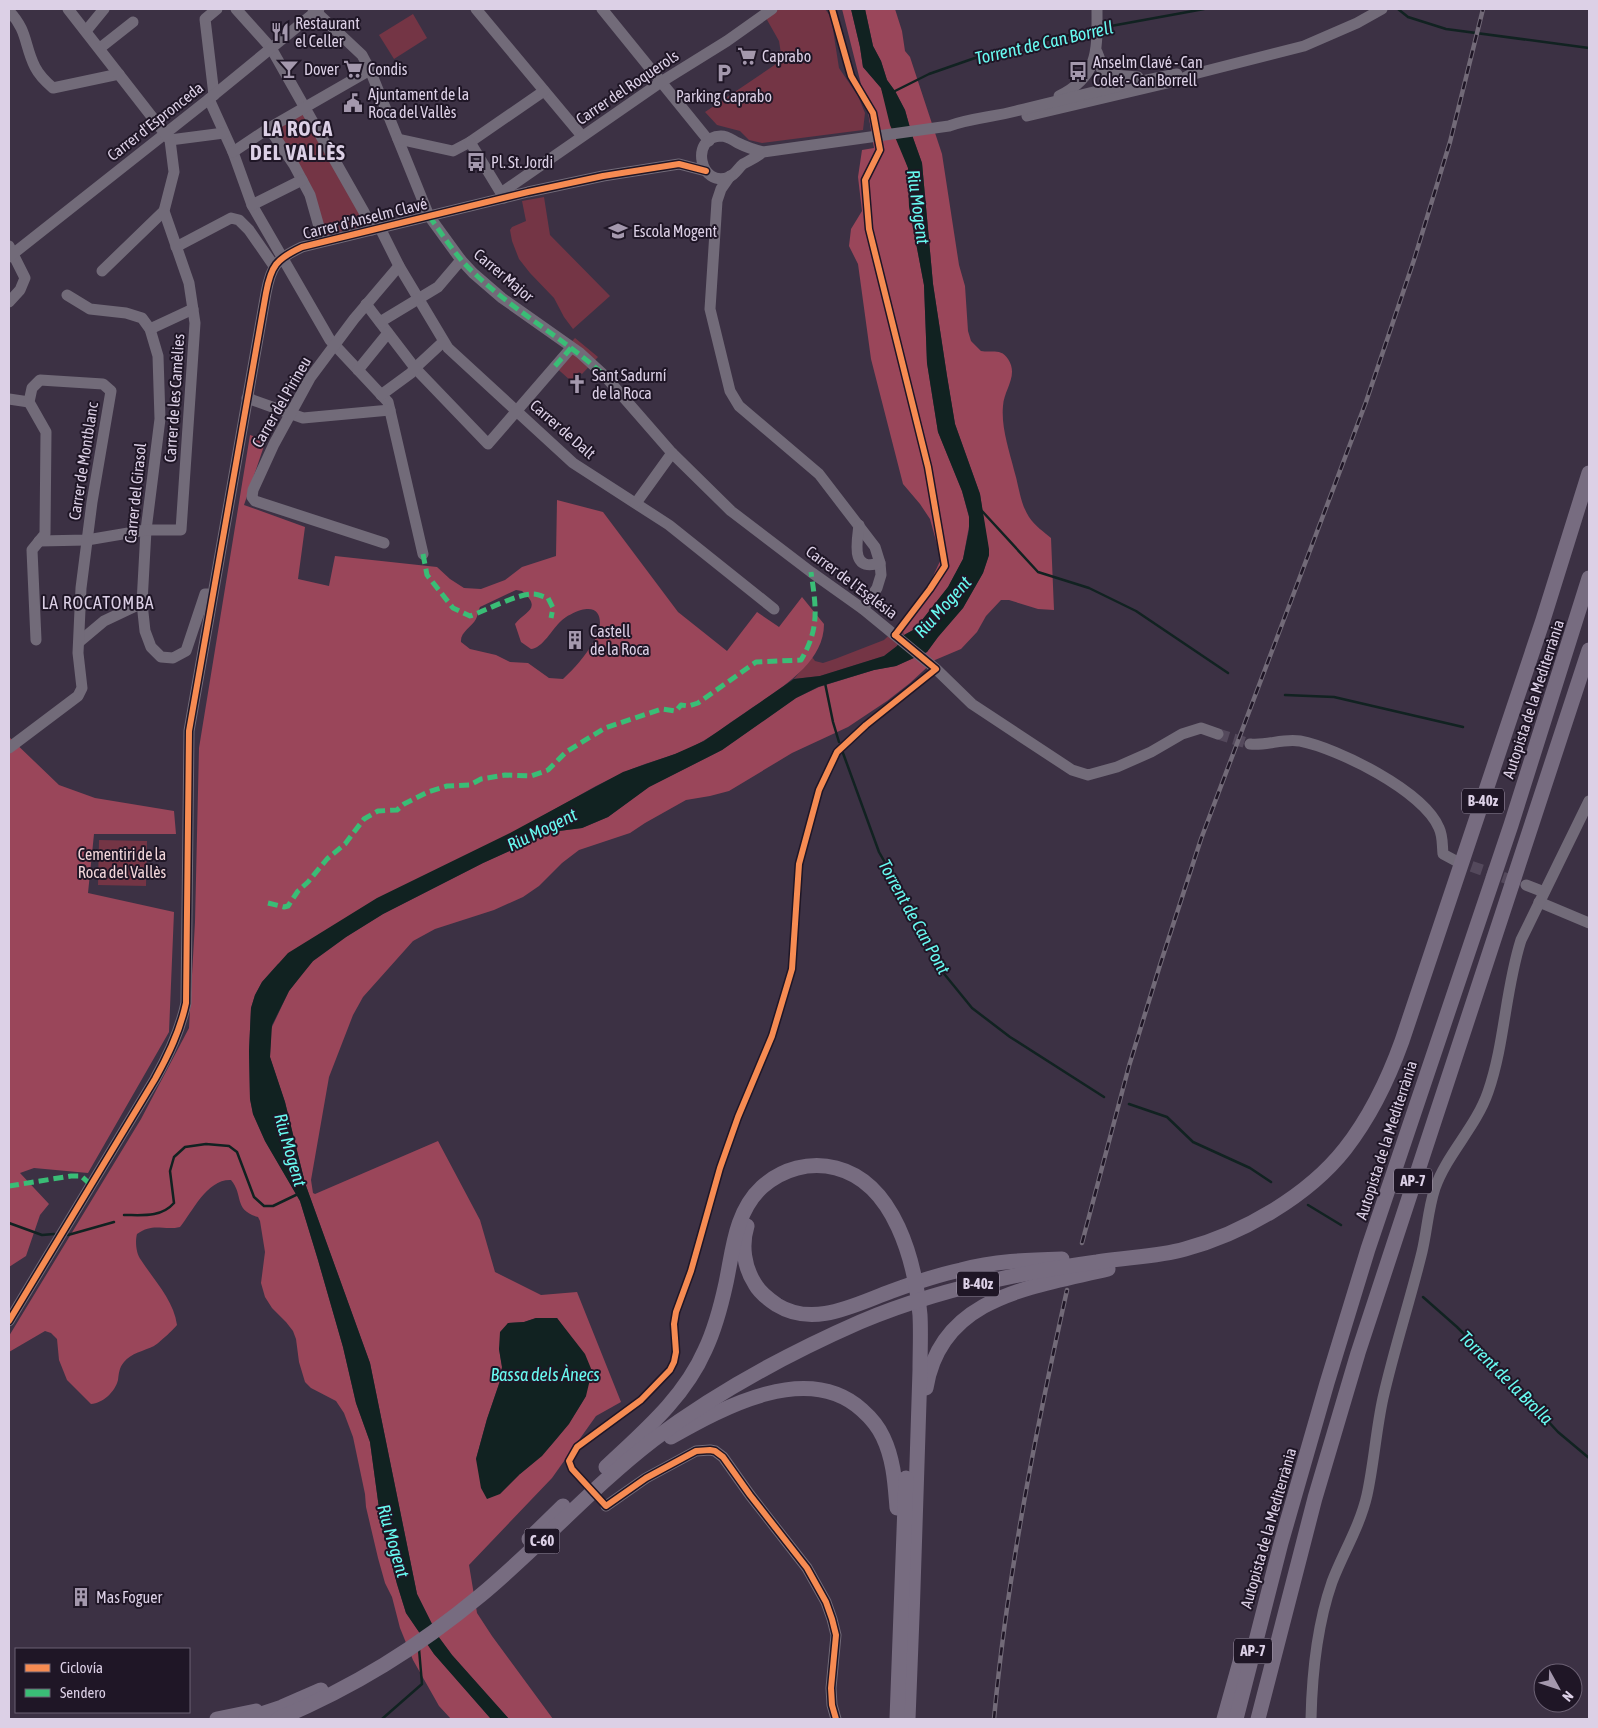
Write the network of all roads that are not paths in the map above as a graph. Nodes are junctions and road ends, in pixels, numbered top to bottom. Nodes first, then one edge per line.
1 (68, 9) edge
2 (104, 9) edge
3 (217, 9) edge
4 (236, 9) edge
5 (476, 9) edge
6 (602, 9) edge
7 (772, 9) edge
8 (1382, 9) edge
9 (316, 10) edge
10 (9, 11) edge
11 (1095, 13) edge
12 (134, 22) dead end
13 (86, 31) junction
14 (100, 48) junction
15 (270, 48) junction
16 (1097, 52) junction
17 (370, 70) junction
18 (1105, 70) junction
19 (1087, 73) junction
20 (119, 74) junction
21 (1177, 74) junction
22 (1190, 75) junction
23 (661, 82) junction
24 (1144, 88) junction
25 (1102, 90) junction
26 (544, 91) junction
27 (211, 97) junction
28 (1040, 105) junction
29 (305, 108) junction
30 (1030, 115) junction
31 (949, 126) junction
32 (269, 128) junction
33 (224, 133) junction
34 (582, 136) junction
35 (168, 137) junction
36 (398, 139) junction
37 (470, 142) junction
38 (736, 142) junction
39 (705, 145) junction
40 (233, 152) junction
41 (763, 152) junction
42 (679, 164) junction
43 (740, 166) junction
44 (708, 173) junction
45 (730, 176) junction
46 (302, 180) junction
47 (503, 195) junction
48 (717, 201) junction
49 (252, 205) junction
50 (164, 210) junction
51 (429, 216) junction
52 (376, 229) junction
53 (323, 241) junction
54 (176, 247) junction
55 (10, 252) edge
56 (461, 260) junction
57 (278, 262) junction
58 (398, 266) junction
59 (102, 271) dead end
60 (67, 295) dead end
61 (418, 300) junction
62 (9, 302) edge
63 (366, 304) junction
64 (193, 309) junction
65 (380, 322) junction
66 (150, 329) junction
67 (388, 333) junction
68 (444, 342) junction
69 (335, 345) junction
70 (575, 350) junction
71 (415, 368) junction
72 (358, 370) junction
73 (381, 395) junction
74 (247, 398) junction
75 (9, 399) edge
76 (29, 402) junction
77 (390, 410) junction
78 (517, 411) junction
79 (291, 413) junction
80 (672, 453) junction
81 (1589, 474) edge
82 (636, 503) junction
83 (859, 525) junction
84 (146, 530) junction
85 (87, 540) junction
86 (39, 541) junction
87 (384, 543) dead end
88 (423, 554) dead end
89 (880, 563) junction
90 (1589, 578) edge
91 (212, 594) junction
92 (142, 603) junction
93 (774, 609) dead end
94 (863, 609) junction
95 (36, 640) dead end
96 (78, 642) junction
97 (1589, 650) edge
98 (1218, 734) tunnel mouth
99 (1250, 744) tunnel mouth
100 (9, 748) edge
101 (1589, 801) edge
102 (1456, 861) tunnel mouth
103 (1526, 885) tunnel mouth
104 (1541, 897) junction
105 (1589, 923) edge
106 (1362, 1122) junction
107 (902, 1248) junction
108 (1180, 1250) junction
109 (1062, 1259) junction
110 (9, 1321) edge
111 (916, 1342) junction
112 (919, 1426) junction
113 (597, 1482) junction
114 (606, 1506) dead end
115 (903, 1546) junction
116 (1270, 1583) junction
117 (281, 1716) edge
118 (217, 1719) edge
119 (246, 1719) edge
120 (836, 1719) edge
121 (896, 1719) edge
122 (908, 1719) edge
123 (1224, 1719) edge
124 (1236, 1719) edge
125 (1258, 1719) edge
126 (1311, 1719) edge

1 - 13 street
2 - 13 street
3 - 27 street
4 - 15 street, Carrer de Dalt
5 - 26 street
6 - 23 street
7 - 23 street, Carrer del Roquerols
8 - 22 street
9 - 15 street, Carrer d'Espronceda
9 - 17 street, Carrer Major
10 - 20 street
11 - 16 street
12 - 14 street
13 - 14 street
14 - 20 street
15 - 27 street, Carrer d'Espronceda
15 - 29 street, Carrer de Dalt
16 - 18 street
16 - 19 street
17 - 29 street
17 - 36 street, Carrer Major
18 - 19 street
18 - 21 street
18 - 25 street
19 - 25 street
19 - 28 street
20 - 35 street
21 - 22 street
21 - 25 street
22 - 24 street
23 - 34 street, Carrer del Roquerols
23 - 39 street
24 - 25 street
24 - 30 street
25 - 28 street
25 - 30 street
26 - 34 street
26 - 37 street
27 - 33 street
27 - 35 street, Carrer d'Espronceda
28 - 31 street
29 - 32 street
29 - 52 street, Carrer de Dalt
30 - 31 street
31 - 41 street
32 - 40 street
32 - 46 street
33 - 35 street
33 - 40 street
34 - 47 street, Carrer del Roquerols
35 - 50 street
35 - 55 street, Carrer d'Espronceda
36 - 37 street
36 - 51 street, Carrer Major
37 - 47 street
38 - 39 street
38 - 41 street
38 - 43 street
39 - 42 street
39 - 44 street
40 - 49 street
41 - 43 street
42 - 44 street
42 - 47 street, Carrer d'Anselm Clavé
43 - 45 street
44 - 45 street
44 - 48 street
45 - 48 street
46 - 49 street
46 - 53 street
47 - 51 street, Carrer d'Anselm Clavé
48 - 83 street
49 - 57 street
50 - 54 street, Carrer de les Camèlies
50 - 59 street
51 - 52 street, Carrer d'Anselm Clavé
51 - 56 street, Carrer Major
52 - 53 street, Carrer d'Anselm Clavé
52 - 58 street, Carrer de Dalt
53 - 57 street, Carrer d'Anselm Clavé
54 - 57 street
54 - 64 street, Carrer de les Camèlies
55 - 62 street
56 - 61 street
56 - 70 street, Carrer Major
57 - 69 street
57 - 74 street
58 - 61 street, Carrer de Dalt
58 - 63 street, Carrer del Pirineu
60 - 66 street
61 - 65 street
61 - 68 street, Carrer de Dalt
63 - 65 street
63 - 69 street, Carrer del Pirineu
64 - 66 street
64 - 84 street, Carrer de les Camèlies
65 - 67 street
66 - 84 street, Carrer del Girasol
67 - 71 street
67 - 72 street
68 - 71 street
68 - 78 street, Carrer de Dalt
69 - 72 street
69 - 79 street, Carrer del Pirineu
70 - 78 street
70 - 80 street, Carrer de l'Església
71 - 73 street
71 - 78 street
72 - 73 street
73 - 77 street
74 - 79 street
74 - 91 street
75 - 76 street
76 - 85 street, Carrer de Montblanc
76 - 86 street, Carrer de Montblanc
77 - 79 street
77 - 88 street
78 - 82 street, Carrer de Dalt
79 - 87 street, Carrer del Pirineu
80 - 82 street
80 - 94 street, Carrer de l'Església
81 - 106 highway, B-40z
82 - 93 street, Carrer de Dalt
83 - 89 street
83 - 89 street
84 - 85 street, Carrer de les Camèlies
84 - 92 street, Carrer del Girasol
85 - 86 street, Carrer de les Camèlies
85 - 96 street, Carrer de Montblanc
86 - 95 street, Carrer de Montblanc
89 - 94 street
90 - 116 highway, Autopista de la Mediterrània / AP-7
91 - 92 street, Carrer del Girasol
91 - 110 street
92 - 96 street
94 - 98 street, Carrer de l'Església
96 - 100 street, Carrer de Montblanc
97 - 125 highway, AP-7
99 - 102 street
101 - 104 street
103 - 104 street
104 - 105 street
104 - 126 street
106 - 108 highway, B-40z
106 - 109 highway, B-40z
107 - 109 highway
107 - 111 highway
107 - 113 highway
108 - 112 highway
108 - 113 highway, B-40z
109 - 113 highway, B-40z
111 - 112 highway
111 - 115 highway
112 - 122 highway
113 - 115 highway
113 - 117 highway, C-60
114 - 120 street
115 - 121 highway
116 - 123 highway
116 - 124 highway, Autopista de la Mediterrània / AP-7
117 - 118 highway
117 - 119 highway, C-60

